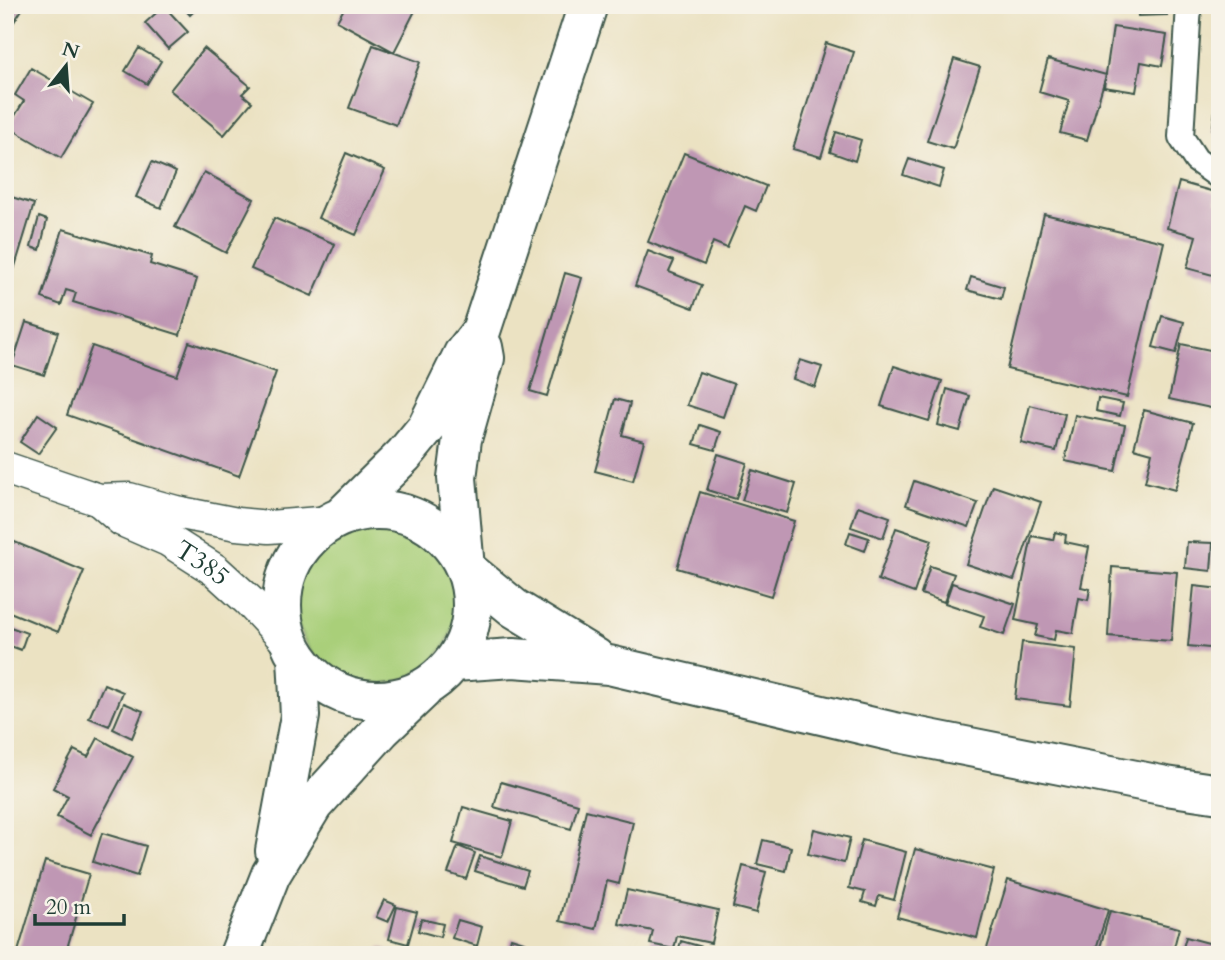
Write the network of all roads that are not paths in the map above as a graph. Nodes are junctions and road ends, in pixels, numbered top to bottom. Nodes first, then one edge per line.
1 (588, 5) edge
2 (1189, 5) edge
3 (1220, 177) edge
4 (481, 331) junction
5 (5, 468) edge
6 (99, 500) junction
7 (336, 520) junction
8 (465, 568) junction
9 (295, 652) junction
10 (609, 665) junction
11 (441, 674) junction
12 (1220, 794) edge
13 (271, 874) junction
14 (239, 955) edge

1 - 4 highway
2 - 3 street
4 - 7 highway
4 - 8 highway
5 - 6 street, T385 / T385
6 - 7 street, T385 / T385
6 - 9 street, T385 / T385
7 - 8 highway
7 - 9 highway
8 - 10 highway
8 - 11 highway
9 - 11 highway
9 - 13 highway
10 - 11 highway
10 - 12 highway
11 - 13 highway
13 - 14 highway

